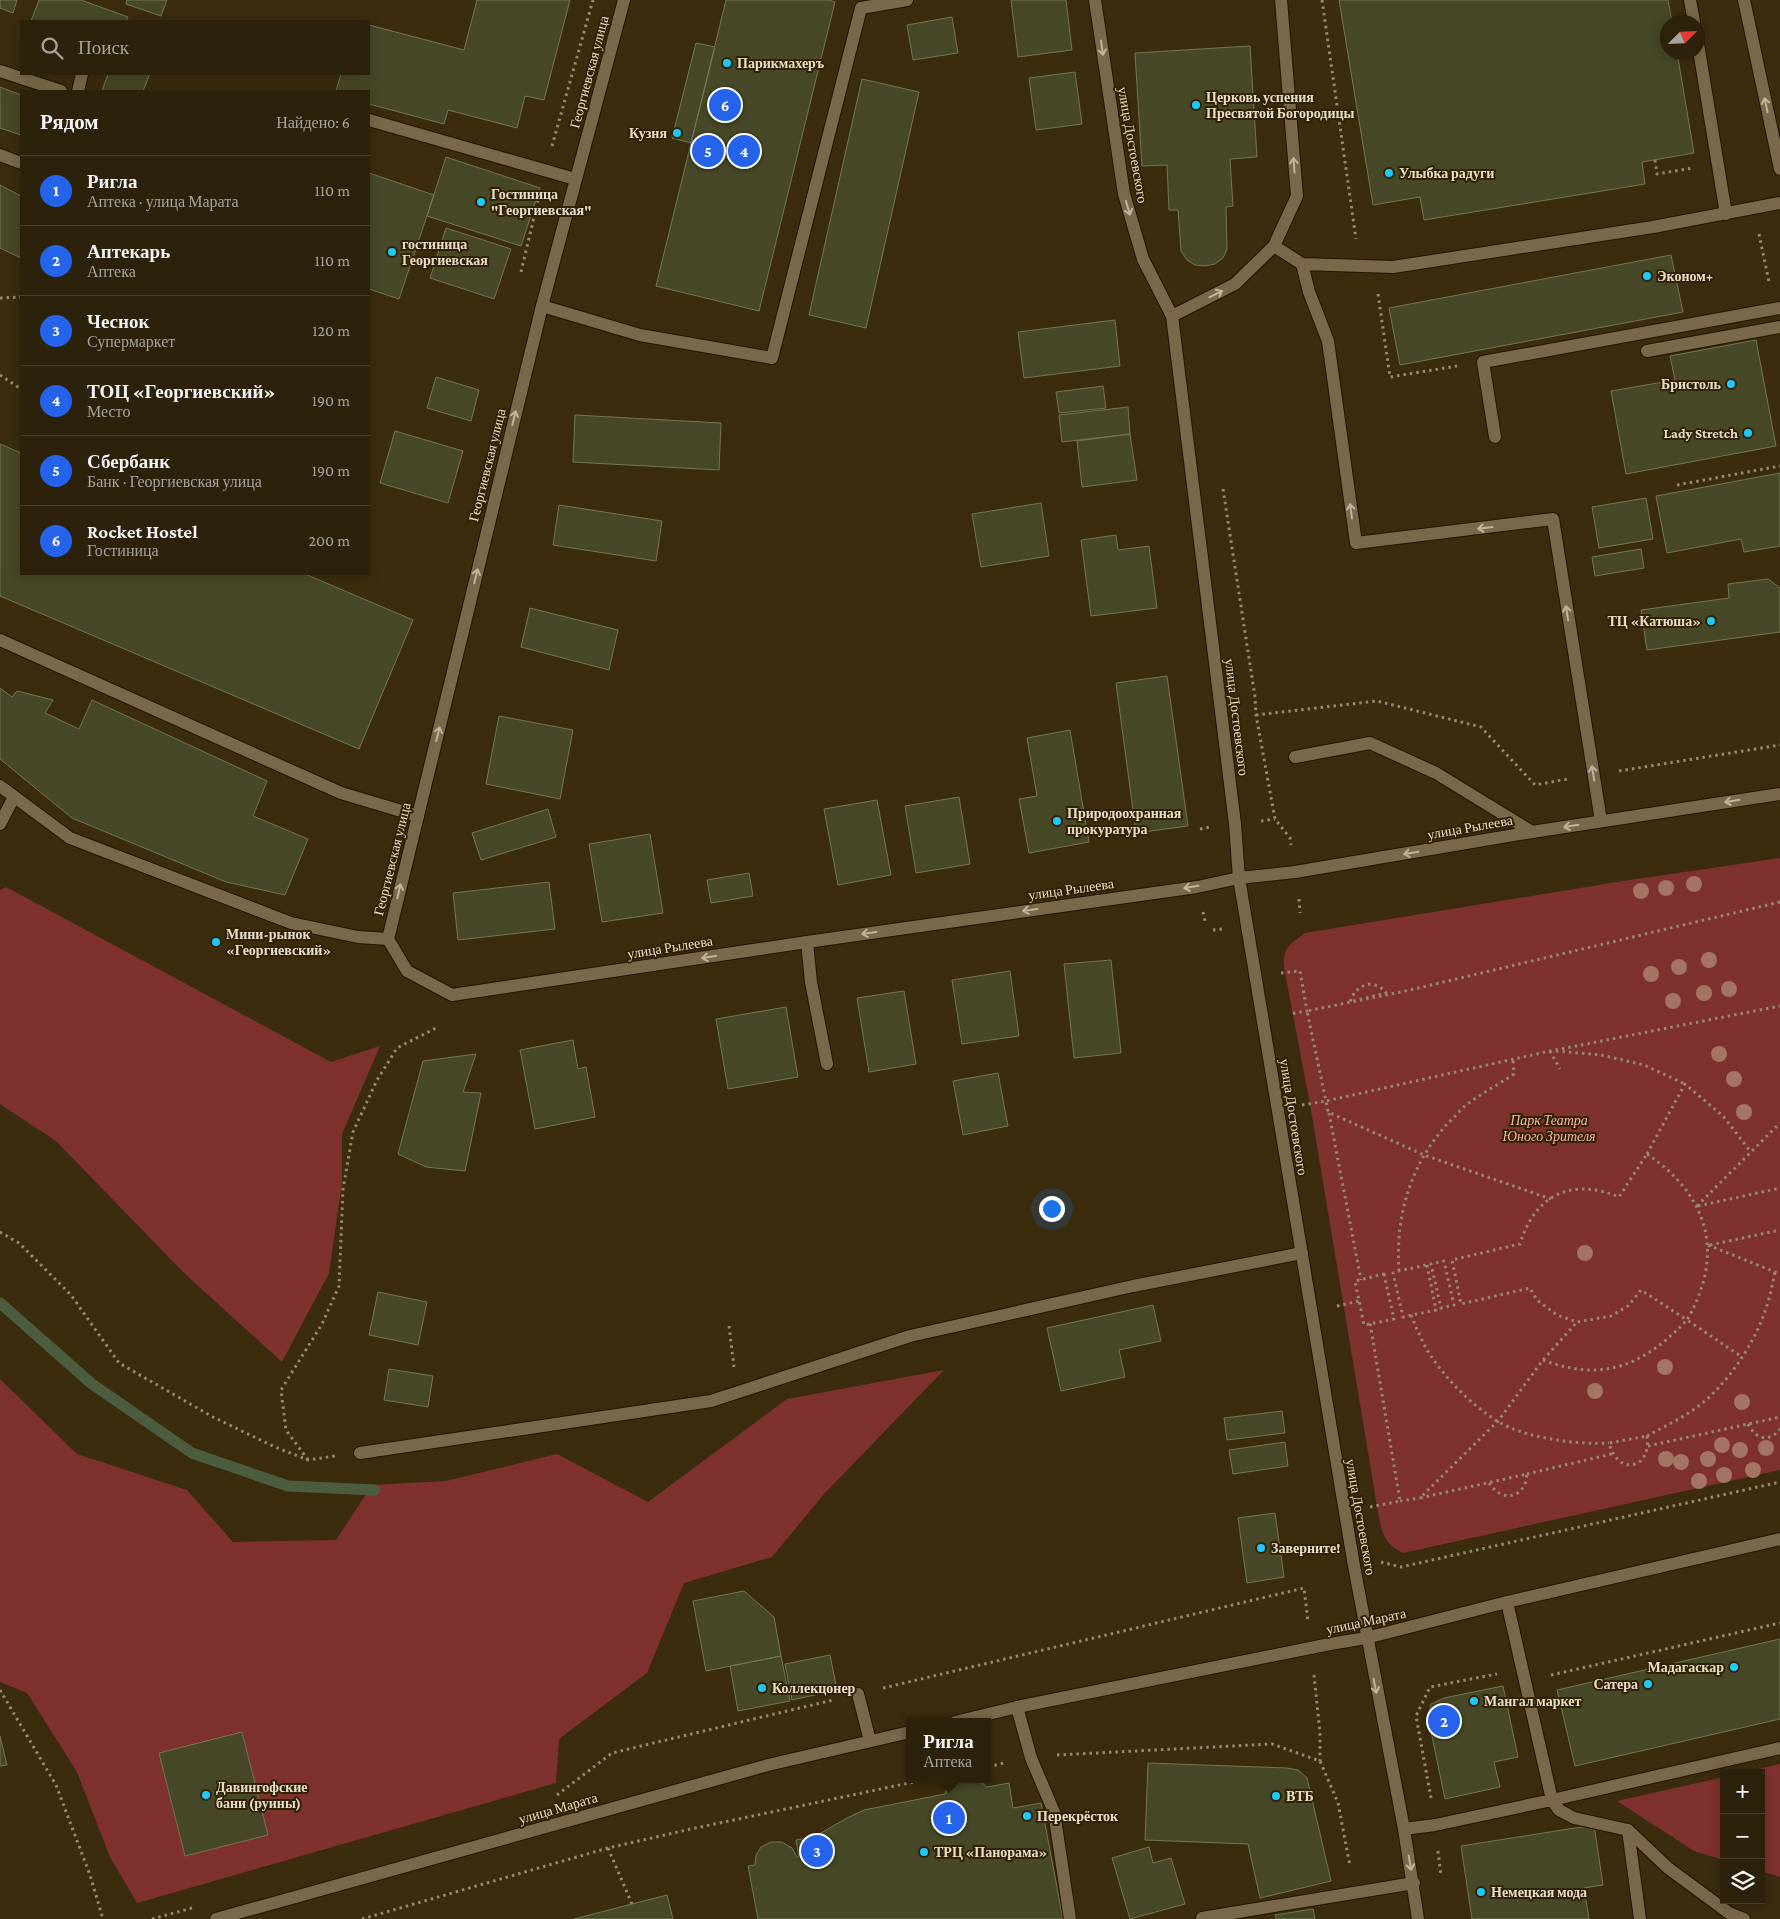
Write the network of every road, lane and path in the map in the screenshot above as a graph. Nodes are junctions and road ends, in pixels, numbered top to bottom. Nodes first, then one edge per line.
1 (593, 0) edge
2 (624, 0) edge
3 (907, 0) edge
4 (1095, 0) edge
5 (1282, 0) edge
6 (1322, 0) edge
7 (1690, 0) edge
8 (1744, 0) edge
9 (1693, 15) edge
10 (1701, 60) edge
11 (0, 71) edge
12 (82, 75) edge
13 (58, 90) edge
14 (78, 90) edge
15 (370, 120) edge
16 (0, 155) edge
17 (1655, 160) dead end
18 (20, 163) edge
19 (1718, 164) junction
20 (1780, 169) edge
21 (546, 171) junction
22 (575, 179) junction
23 (1780, 203) edge
24 (1726, 214) junction
25 (1274, 246) junction
26 (1302, 264) junction
27 (1374, 266) junction
28 (20, 297) edge
29 (0, 298) edge
30 (542, 306) junction
31 (1780, 308) edge
32 (1172, 316) junction
33 (1780, 327) edge
34 (1647, 351) dead end
35 (1483, 362) junction
36 (0, 375) edge
37 (20, 388) edge
38 (1496, 437) dead end
39 (1780, 466) edge
40 (1222, 483) dead end
41 (1677, 485) dead end
42 (0, 640) edge
43 (1256, 715) junction
44 (1780, 745) edge
45 (1295, 757) dead end
46 (1594, 776) junction
47 (0, 786) edge
48 (1780, 794) edge
49 (14, 797) junction
50 (418, 816) junction
51 (1601, 821) junction
52 (0, 824) edge
53 (1532, 832) junction
54 (1295, 872) junction
55 (1239, 878) junction
56 (1780, 902) edge
57 (1300, 913) dead end
58 (388, 939) junction
59 (807, 942) junction
60 (1275, 974) dead end
61 (1350, 1002) junction
62 (1780, 1006) edge
63 (1307, 1011) junction
64 (1282, 1015) dead end
65 (438, 1027) dead end
66 (1550, 1051) junction
67 (1513, 1059) junction
68 (826, 1064) dead end
69 (1560, 1069) dead end
70 (1685, 1084) junction
71 (1326, 1101) junction
72 (1297, 1106) dead end
73 (1328, 1112) junction
74 (1780, 1123) edge
75 (1751, 1152) junction
76 (1647, 1154) junction
77 (1424, 1155) junction
78 (1780, 1188) edge
79 (1551, 1199) junction
80 (1697, 1206) junction
81 (1780, 1230) edge
82 (0, 1232) edge
83 (1708, 1245) junction
84 (1302, 1253) junction
85 (1452, 1260) junction
86 (1444, 1261) junction
87 (1431, 1264) junction
88 (1426, 1265) junction
89 (1399, 1271) junction
90 (1393, 1272) junction
91 (1775, 1272) junction
92 (1384, 1274) junction
93 (1780, 1274) edge
94 (1361, 1280) junction
95 (1457, 1282) junction
96 (1448, 1284) junction
97 (1437, 1286) junction
98 (1431, 1288) junction
99 (1398, 1295) junction
100 (1389, 1297) junction
101 (1359, 1301) junction
102 (1462, 1304) junction
103 (1454, 1306) junction
104 (1329, 1308) dead end
105 (1441, 1308) junction
106 (1436, 1310) junction
107 (1411, 1315) junction
108 (1403, 1317) junction
109 (1394, 1319) junction
110 (1687, 1320) junction
111 (1578, 1322) junction
112 (1370, 1323) junction
113 (729, 1326) dead end
114 (1742, 1357) junction
115 (1543, 1360) junction
116 (732, 1362) dead end
117 (1780, 1417) edge
118 (1498, 1422) junction
119 (1748, 1424) junction
120 (1780, 1429) edge
121 (1647, 1436) junction
122 (1609, 1443) junction
123 (1648, 1446) junction
124 (360, 1453) joint
125 (1612, 1454) junction
126 (308, 1460) junction
127 (1527, 1474) junction
128 (1780, 1482) edge
129 (1489, 1483) junction
130 (1420, 1498) junction
131 (1400, 1501) junction
132 (1362, 1508) dead end
133 (1780, 1539) edge
134 (1380, 1562) dead end
135 (1304, 1588) dead end
136 (1507, 1602) junction
137 (1780, 1623) edge
138 (1366, 1638) junction
139 (1523, 1669) junction
140 (0, 1690) edge
141 (858, 1694) junction
142 (1017, 1707) junction
143 (1416, 1716) dead end
144 (972, 1718) edge
145 (906, 1733) edge
146 (870, 1741) junction
147 (1780, 1748) edge
148 (1031, 1758) junction
149 (991, 1766) edge
150 (909, 1783) edge
151 (555, 1796) dead end
152 (1552, 1800) junction
153 (1404, 1829) junction
154 (1628, 1830) junction
155 (608, 1848) junction
156 (1414, 1883) junction
157 (1355, 1892) junction
158 (632, 1904) dead end
159 (198, 1906) dead end
160 (1202, 1918) edge
161 (103, 1919) edge
162 (152, 1919) edge
163 (216, 1919) edge
164 (362, 1919) edge
165 (1070, 1919) edge
166 (1418, 1919) edge
167 (1640, 1919) edge
168 (1744, 1919) edge

1 - 21 path
2 - 22 street, Георгиевская улица
3 - 30 street
4 -> 32 street, улица Достоевского
25 -> 5 street
6 - 27 path
7 - 9 street
20 -> 8 street
10 - 19 street
11 - 13 street
12 - 14 street
15 - 21 street
16 - 18 street
17 - 19 path
19 - 24 street
21 - 22 street
22 - 30 street, Георгиевская улица
23 - 24 street
24 - 27 street
25 - 26 street
32 -> 25 street
26 - 27 street
46 -> 26 street
27 - 35 path
28 - 29 path
50 -> 30 street, Георгиевская улица
31 - 35 street
32 - 55 street, улица Достоевского
33 - 34 street
35 - 38 street
36 - 37 path
39 - 41 path
40 - 43 path
42 - 50 street
43 - 46 path
43 - 54 path
44 - 46 path
45 - 53 street
46 - 51 street
47 - 49 street
48 -> 51 street, улица Рылеева
49 - 52 street
49 - 58 street
58 -> 50 street, Георгиевская улица
51 -> 53 street, улица Рылеева
53 -> 54 street, улица Рылеева
54 - 55 street, улица Рылеева
54 - 57 path
55 -> 59 street, улица Рылеева
55 - 84 street, улица Достоевского
56 - 61 path
59 -> 58 street, улица Рылеева
59 - 68 street
60 - 63 path
61 - 61 path
61 - 63 path
62 - 66 path
63 - 64 path
63 - 71 path
65 - 126 path
66 - 67 path
66 - 69 path
66 - 70 path
67 - 71 path
67 - 77 path
70 - 75 path
70 - 76 path
71 - 72 path
71 - 73 path
73 - 77 path
73 - 94 path
74 - 75 path
75 - 80 path
76 - 79 path
76 - 80 path
77 - 79 path
77 - 89 path
78 - 80 path
79 - 85 path
80 - 83 path
81 - 83 path
82 - 126 path
83 - 91 path
83 - 110 path
84 - 124 street
84 - 138 street, улица Достоевского
85 - 86 path
85 - 95 path
86 - 87 path
86 - 96 path
87 - 88 path
87 - 97 path
88 - 89 path
88 - 98 path
89 - 90 path
90 - 92 path
90 - 99 path
91 - 93 path
91 - 114 path
92 - 94 path
92 - 100 path
94 - 101 path
95 - 96 path
95 - 102 path
96 - 103 path
97 - 98 path
97 - 105 path
98 - 106 path
99 - 100 path
99 - 108 path
100 - 109 path
101 - 104 path
101 - 112 path
102 - 103 path
102 - 111 path
103 - 105 path
105 - 106 path
106 - 107 path
107 - 108 path
107 - 118 path
108 - 109 path
109 - 112 path
110 - 111 path
110 - 114 path
110 - 115 path
111 - 115 path
112 - 131 path
113 - 116 path
114 - 121 path
115 - 118 path
117 - 119 path
118 - 122 path
118 - 130 path
119 - 120 path
119 - 123 path
121 - 122 path
121 - 123 path
122 - 125 path
123 - 125 path
124 - 126 path
125 - 127 path
127 - 129 path
127 - 129 path
128 - 134 path
129 - 130 path
130 - 131 path
131 - 132 path
133 - 136 street, улица Марата
135 - 141 path
136 - 138 street, улица Марата
136 - 139 street
137 - 139 path
138 - 142 street, улица Марата
138 -> 153 street, улица Достоевского
139 - 143 path
139 - 152 street
140 - 161 path
141 - 146 street
141 - 151 path
142 - 144 street, улица Марата
142 - 148 street
145 - 146 street, улица Марата
146 - 163 street, улица Марата
147 - 152 street
148 - 149 path
148 - 157 path
148 - 165 street
150 - 155 path
152 - 153 street
152 - 154 street
153 -> 156 street, улица Достоевского
154 - 167 street
154 - 168 street
155 - 158 path
155 - 164 path
156 - 157 street
156 - 166 street, улица Достоевского
157 - 160 street
159 - 162 path

